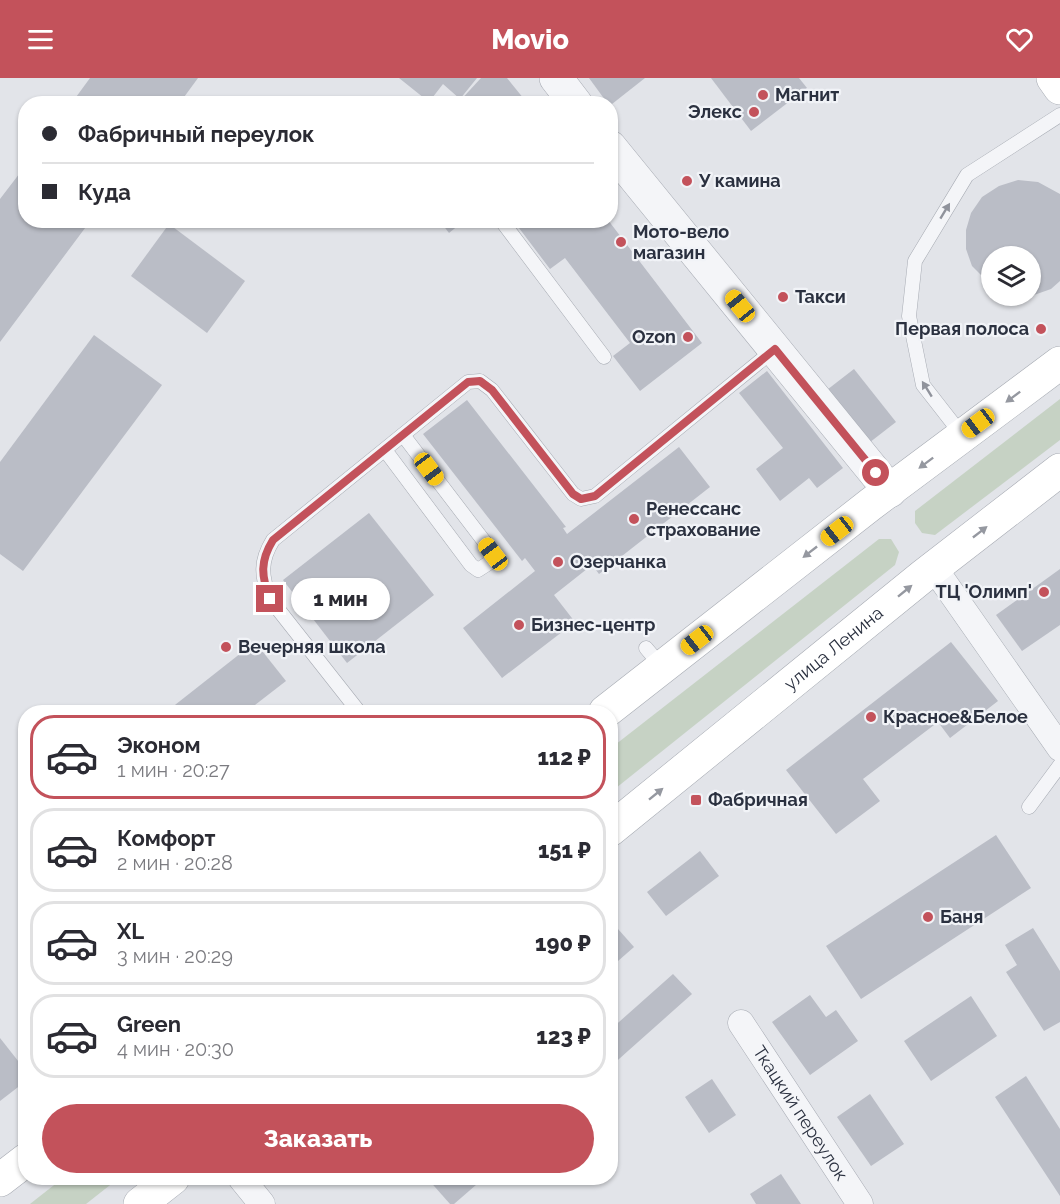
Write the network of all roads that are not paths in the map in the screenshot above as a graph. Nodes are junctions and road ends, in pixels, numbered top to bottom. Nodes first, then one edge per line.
1 (556, 78) edge
2 (1053, 78) edge
3 (1060, 88) edge
4 (570, 96) edge
5 (1060, 115) edge
6 (618, 157) edge
7 (507, 228) edge
8 (775, 349) junction
9 (604, 357) dead end
10 (1060, 363) edge
11 (403, 435) junction
12 (962, 435) junction
13 (385, 450) junction
14 (1060, 470) edge
15 (890, 490) junction
16 (934, 568) junction
17 (353, 705) edge
18 (611, 705) edge
19 (1060, 748) edge
20 (1060, 765) edge
21 (1029, 807) dead end
22 (618, 824) edge
23 (741, 1023) dead end
24 (18, 1167) edge
25 (0, 1180) edge
26 (164, 1185) edge
27 (247, 1185) edge
28 (140, 1204) edge
29 (262, 1204) edge
30 (860, 1204) edge

1 - 4 street
2 - 3 main road
12 -> 5 lane
6 - 8 street
7 - 9 lane
8 - 11 lane
8 - 15 street
10 -> 12 main road
11 - 13 lane
11 - 13 lane
12 -> 15 main road
13 - 17 lane
16 -> 14 main road, улица Ленина
15 -> 18 main road
16 - 19 street
22 -> 16 main road, улица Ленина
20 - 21 lane
23 - 30 street, Ткацкий переулок
24 - 25 main road
26 - 28 main road
27 - 29 street

